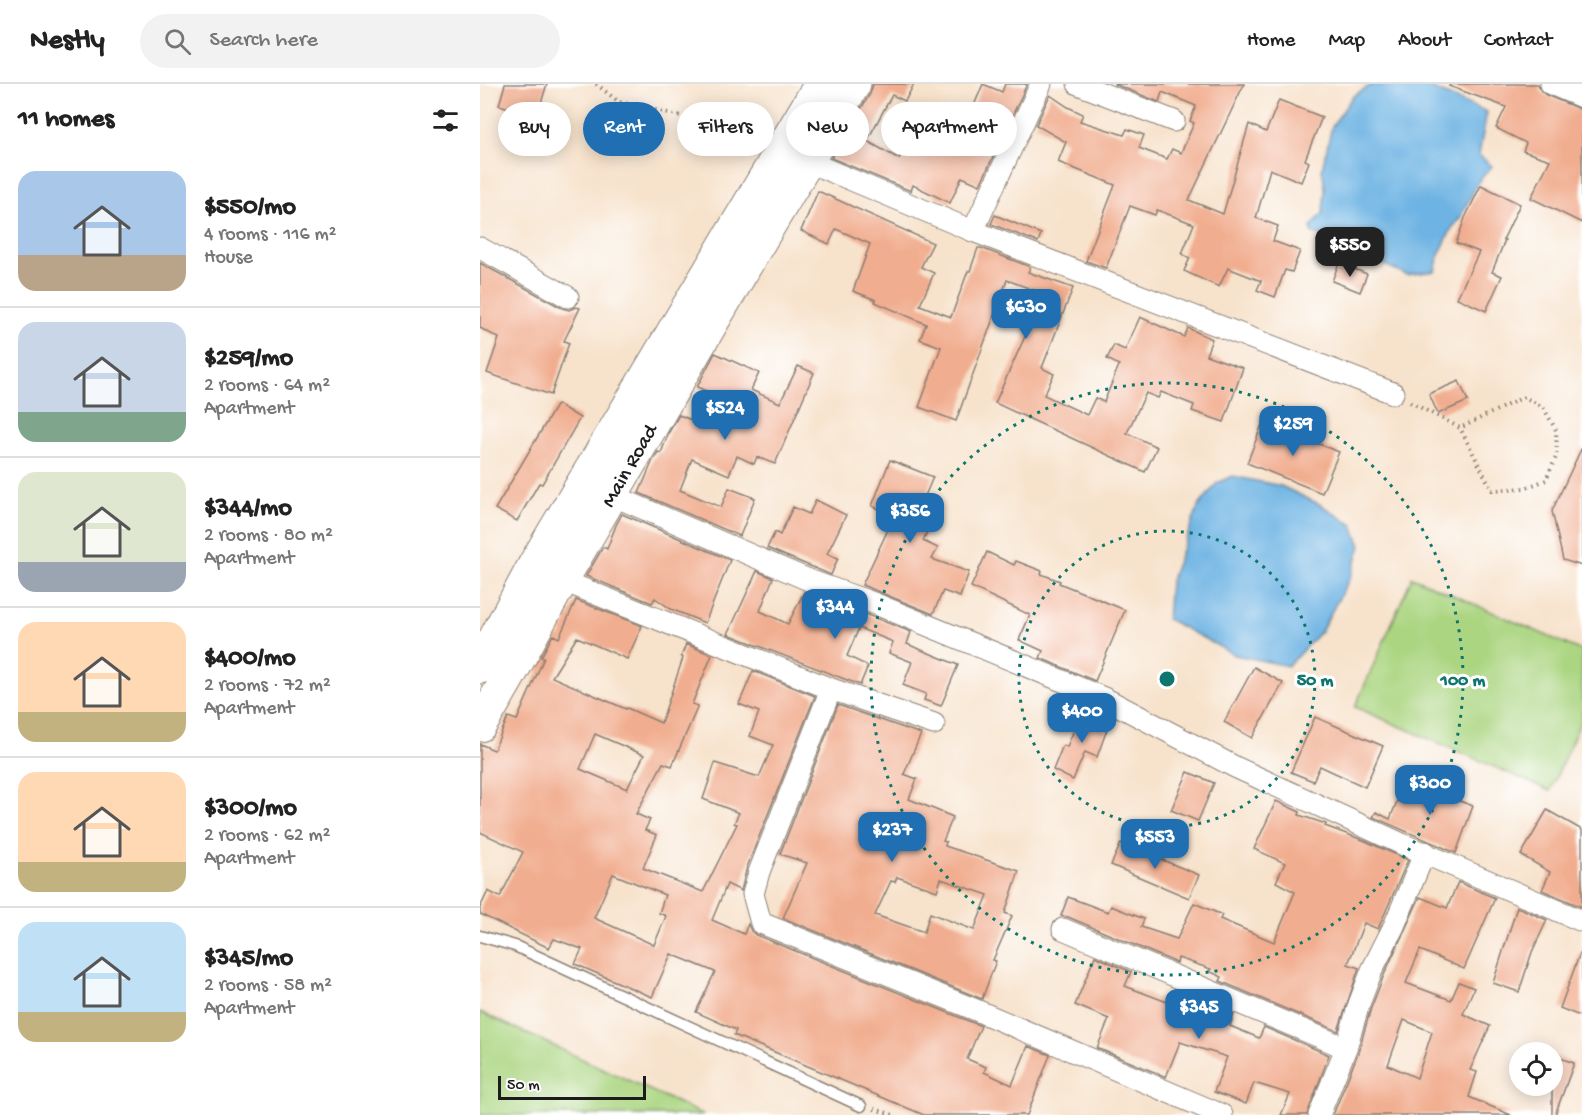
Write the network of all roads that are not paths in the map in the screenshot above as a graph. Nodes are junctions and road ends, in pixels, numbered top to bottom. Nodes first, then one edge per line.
1 (821, 84) edge
2 (854, 84) edge
3 (1041, 84) edge
4 (1078, 84) edge
5 (1551, 84) edge
6 (1582, 96) edge
7 (814, 102) edge
8 (839, 102) edge
9 (1174, 121) dead end
10 (794, 156) joint
11 (972, 231) junction
12 (480, 248) edge
13 (568, 297) dead end
14 (1393, 393) road end
15 (597, 489) junction
16 (561, 580) junction
17 (480, 667) edge
18 (831, 689) junction
19 (934, 724) dead end
20 (480, 725) edge
21 (1425, 852) junction
22 (1582, 921) edge
23 (1063, 929) dead end
24 (480, 936) edge
25 (1346, 1048) junction
26 (861, 1106) road end
27 (1222, 1115) edge
28 (1320, 1115) edge

1 - 7 main road, Main Road
2 - 8 main road, Main Road
3 - 11 street
4 - 9 street
5 - 6 street
10 - 11 street
10 - 15 main road, Main Road
11 - 14 street
12 - 13 street
15 - 16 main road, Main Road
15 - 17 main road, Main Road
15 - 21 street
16 - 18 street
16 - 20 main road, Main Road
18 - 19 street
18 - 27 street
21 - 22 street
21 - 25 street
23 - 25 street
24 - 26 lane
25 - 28 street

